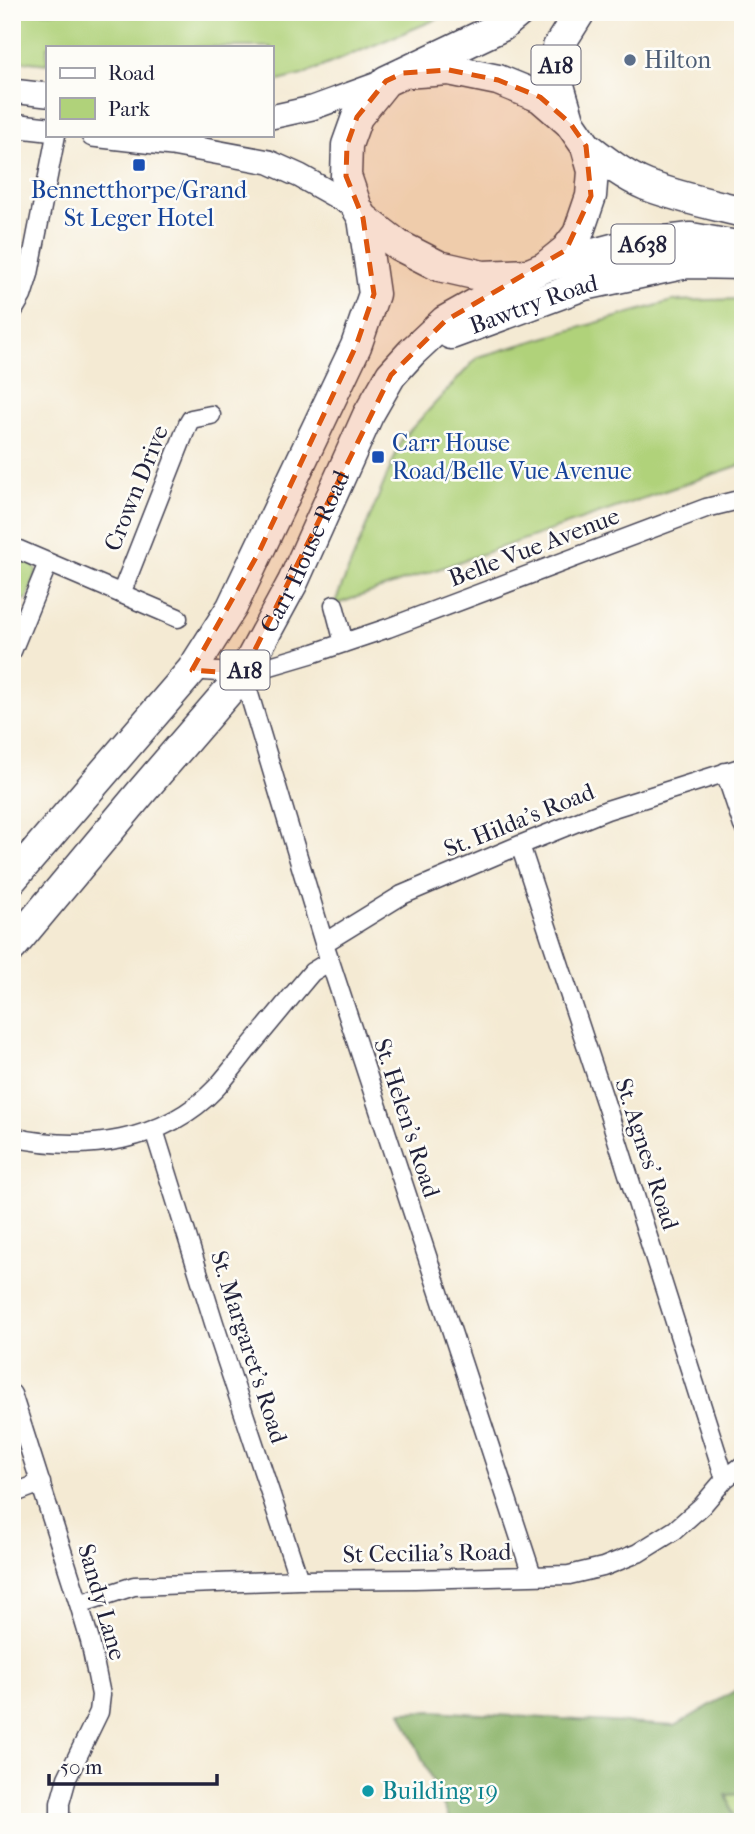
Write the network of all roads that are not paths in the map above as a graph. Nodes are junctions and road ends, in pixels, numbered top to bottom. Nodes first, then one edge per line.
1 (519, 12) edge
2 (580, 12) edge
3 (394, 77) junction
4 (12, 91) edge
5 (46, 94) edge
6 (273, 117) edge
7 (12, 125) edge
8 (46, 129) edge
9 (578, 134) junction
10 (57, 136) edge
11 (102, 136) edge
12 (743, 212) edge
13 (360, 213) junction
14 (743, 247) edge
15 (743, 264) edge
16 (537, 270) junction
17 (12, 313) edge
18 (412, 352) junction
19 (211, 415) dead end
20 (743, 499) edge
21 (12, 548) edge
22 (48, 563) junction
23 (121, 594) junction
24 (334, 605) dead end
25 (178, 618) dead end
26 (344, 643) junction
27 (12, 651) edge
28 (192, 670) junction
29 (243, 674) junction
30 (743, 767) edge
31 (725, 772) junction
32 (743, 826) edge
33 (520, 845) junction
34 (12, 879) edge
35 (324, 943) junction
36 (12, 947) edge
37 (330, 961) junction
38 (154, 1130) junction
39 (12, 1137) edge
40 (12, 1394) edge
41 (743, 1465) edge
42 (725, 1479) junction
43 (41, 1483) junction
44 (12, 1494) edge
45 (532, 1575) junction
46 (299, 1580) junction
47 (79, 1604) junction
48 (60, 1822) edge

1 - 3 highway, A18
2 - 9 highway, A18
3 - 6 street
3 - 9 highway
3 - 13 highway
4 - 5 street
7 - 8 street
9 - 12 highway, A638
9 - 16 highway
10 - 17 street
11 - 13 street
13 - 16 highway
13 - 28 highway, Carr House Road / A18
14 - 16 highway, Bawtry Road / A638
15 - 18 highway, Bawtry Road
16 - 18 highway, Carr House Road / A18
18 - 29 highway, Carr House Road / A18
19 - 23 street, Crown Drive
20 - 26 street, Belle Vue Avenue
21 - 22 street, Crown Drive
22 - 23 street, Crown Drive
22 - 27 street
23 - 25 street, Crown Drive
24 - 26 street
26 - 29 street, Belle Vue Avenue
28 - 29 street
28 - 34 highway, Carr House Road / A18
29 - 35 street, St. Helen's Road
29 - 36 highway, Carr House Road / A18
30 - 31 street, St. Hilda's Road
31 - 32 street
31 - 33 street, St. Hilda's Road
33 - 35 street, St. Hilda's Road
33 - 42 street, St. Agnes' Road
35 - 37 street, St. Helen's Road
37 - 38 street
37 - 45 street, St. Helen's Road
38 - 39 street
38 - 46 street, St. Margaret's Road
40 - 43 street, Sandy Lane
41 - 42 street, St Cecilia's Road
42 - 45 street, St Cecilia's Road
43 - 44 street
43 - 47 street, Sandy Lane
45 - 46 street, St Cecilia's Road
46 - 47 street, St Cecilia's Road
47 - 48 street, Sandy Lane

